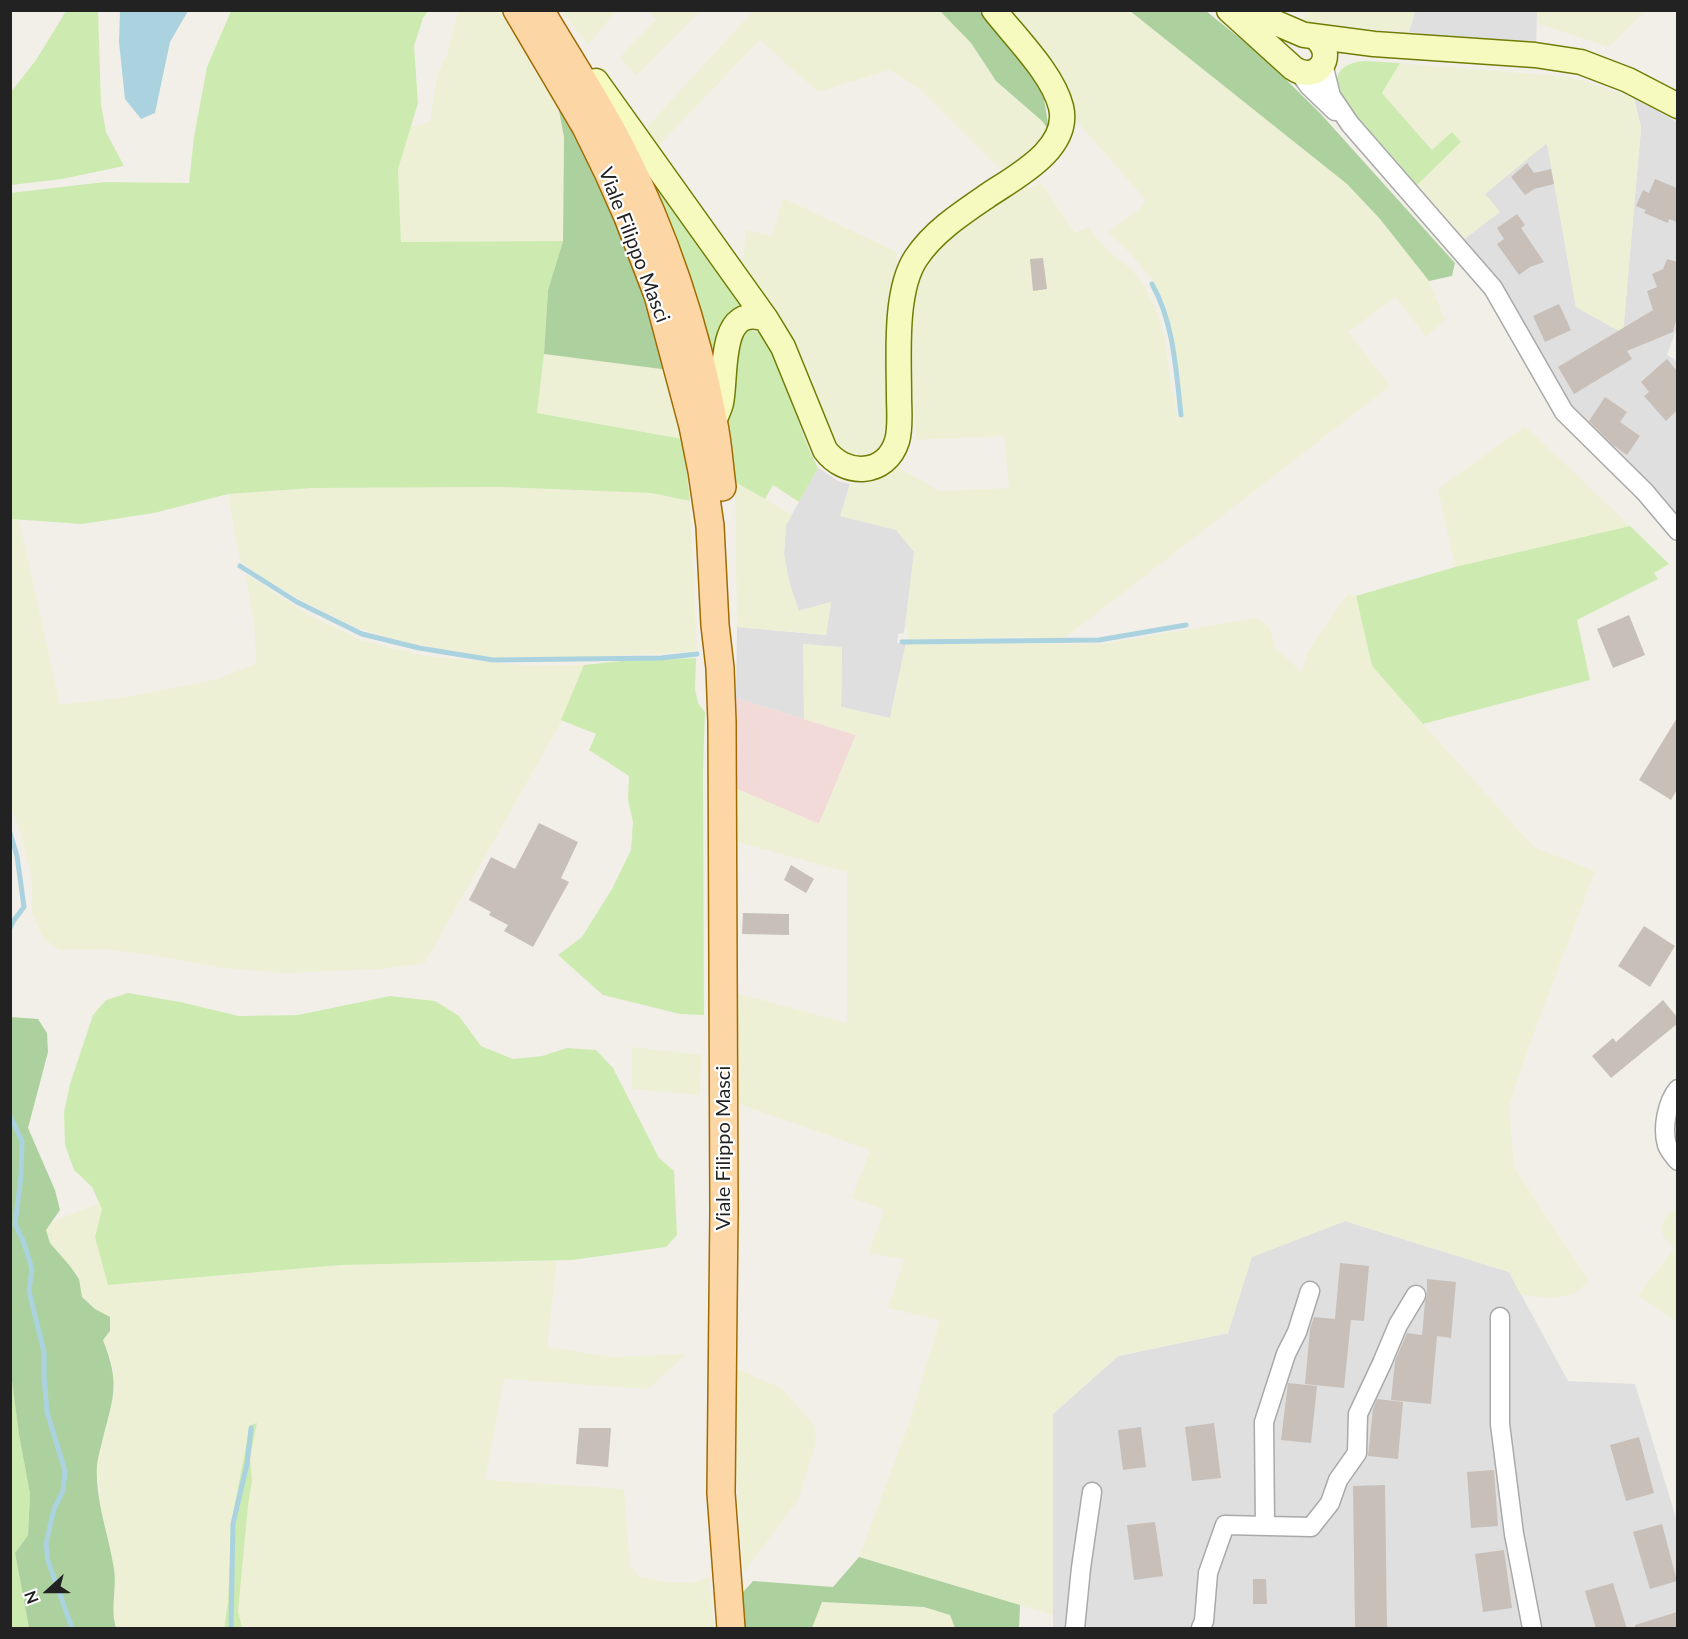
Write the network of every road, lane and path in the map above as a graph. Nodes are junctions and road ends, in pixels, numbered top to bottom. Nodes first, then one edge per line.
1 (517, 10) edge
2 (542, 10) edge
3 (994, 10) edge
4 (1229, 10) edge
5 (1246, 10) edge
6 (1315, 46) junction
7 (549, 64) junction
8 (1293, 67) junction
9 (1677, 106) edge
10 (607, 123) junction
11 (1350, 124) junction
12 (659, 170) junction
13 (766, 319) junction
14 (714, 420) junction
15 (702, 471) junction
16 (1677, 531) edge
17 (720, 668) junction
18 (1677, 1089) edge
19 (1677, 1161) edge
20 (1310, 1291) dead end
21 (1416, 1295) dead end
22 (1500, 1317) dead end
23 (1092, 1492) dead end
24 (1264, 1526) junction
25 (731, 1629) edge
26 (1075, 1629) edge
27 (1201, 1629) edge
28 (1532, 1629) edge

1 - 7 main road, Viale Filippo Masci
2 - 10 main road, Viale Filippo Masci
2 - 12 main road
3 - 13 main road
4 - 8 main road
5 - 6 main road
6 - 8 main road
6 - 8 main road
6 - 9 main road
6 - 11 street
7 - 10 main road, Viale Filippo Masci
7 - 15 main road, Viale Filippo Masci
8 - 11 street
10 - 12 main road
10 - 14 main road, Viale Filippo Masci
11 - 16 street
12 - 13 main road
13 - 14 main road
14 - 15 main road, Viale Filippo Masci
14 - 17 main road, Viale Filippo Masci
15 - 17 main road, Viale Filippo Masci
17 - 25 main road, Viale Filippo Masci
18 - 19 street
20 - 24 street
21 - 24 street
22 - 28 street
23 - 26 street
24 - 27 street

